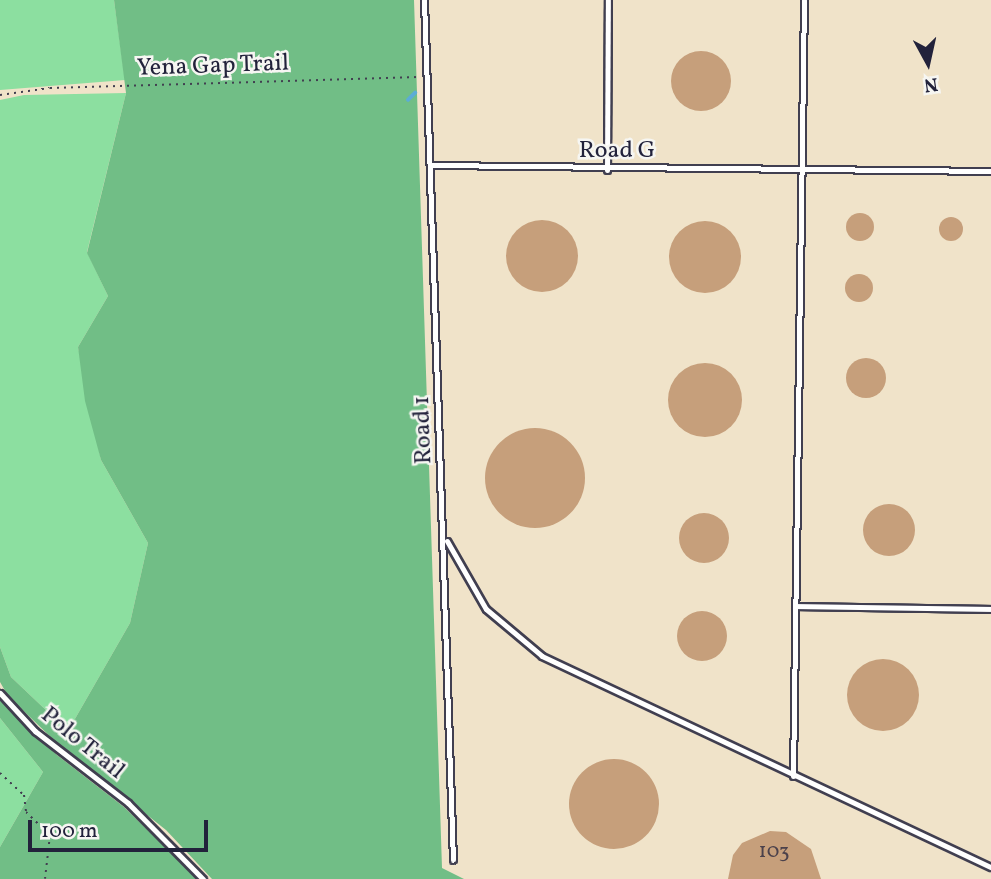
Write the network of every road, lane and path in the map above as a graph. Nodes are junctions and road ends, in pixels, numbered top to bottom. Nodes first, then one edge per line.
1 (425, 0) edge
2 (608, 0) edge
3 (803, 0) edge
4 (427, 76) junction
5 (0, 95) edge
6 (431, 165) junction
7 (802, 169) junction
8 (607, 170) junction
9 (991, 171) edge
10 (446, 538) junction
11 (795, 606) junction
12 (991, 609) edge
13 (0, 693) edge
14 (0, 774) edge
15 (793, 776) junction
16 (453, 860) dead end
17 (991, 867) edge
18 (45, 879) edge
19 (203, 879) edge

1 - 4 lane, Road 1
2 - 8 lane
3 - 7 lane
4 - 5 path, Yena Gap Trail
4 - 6 lane, Road 1
6 - 8 lane, Road G
6 - 10 lane, Road 1
7 - 8 lane, Road G
7 - 9 lane, Road G
7 - 11 lane
10 - 15 lane
10 - 16 lane, Road 1
11 - 12 lane
11 - 15 lane
13 - 19 lane, Polo Trail
14 - 18 path
15 - 17 lane

